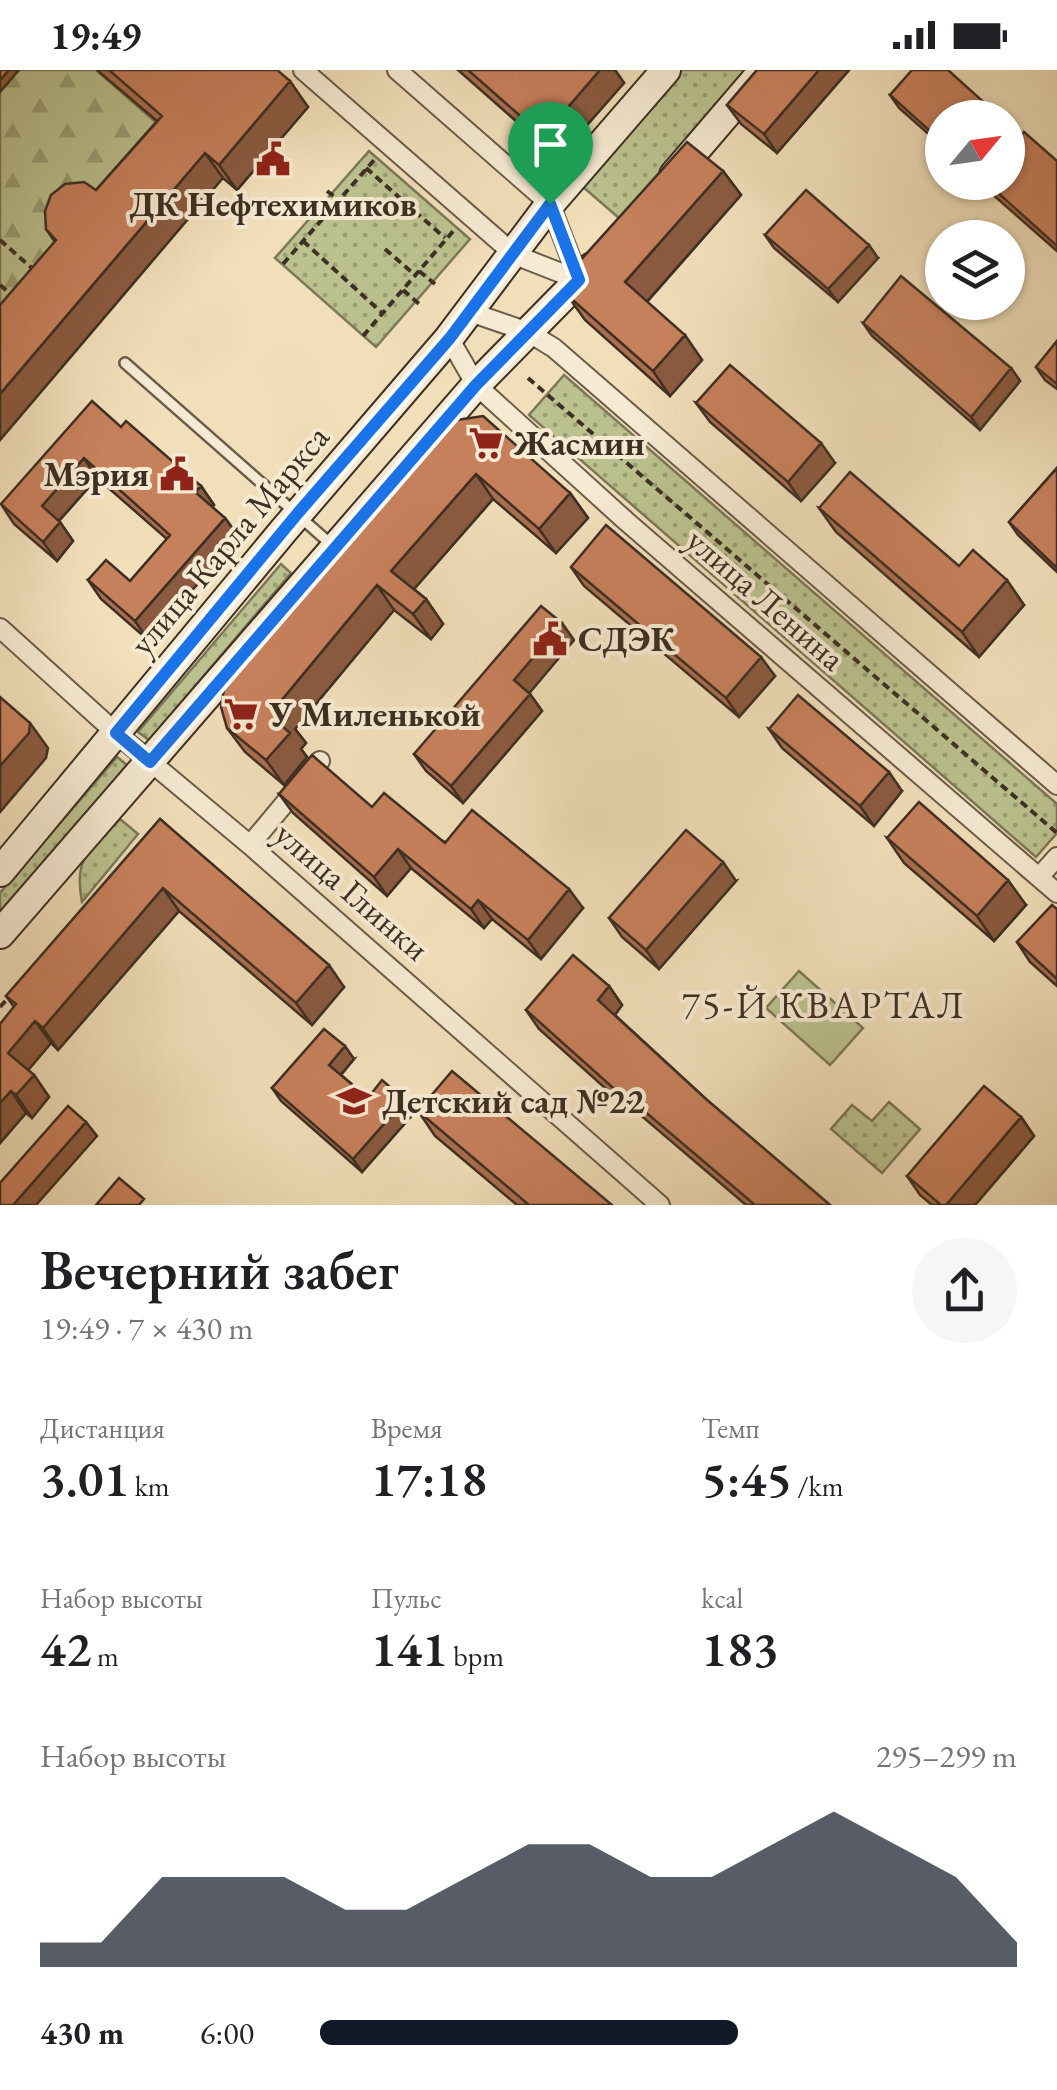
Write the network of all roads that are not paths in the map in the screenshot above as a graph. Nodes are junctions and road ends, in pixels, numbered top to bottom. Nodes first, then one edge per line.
1 (303, 70) edge
2 (397, 70) edge
3 (666, 70) edge
4 (764, 70) edge
5 (662, 189) edge
6 (550, 204) junction
7 (612, 245) edge
8 (514, 255) junction
9 (579, 280) junction
10 (470, 312) junction
11 (528, 332) junction
12 (450, 338) junction
13 (124, 363) dead end
14 (476, 385) junction
15 (298, 513) junction
16 (335, 547) junction
17 (0, 628) edge
18 (116, 733) junction
19 (320, 761) edge
20 (150, 762) junction
21 (1057, 786) edge
22 (250, 844) junction
23 (1057, 857) edge
24 (0, 872) edge
25 (1039, 878) junction
26 (1057, 893) edge
27 (0, 934) edge
28 (660, 1205) edge

1 - 8 street
2 - 6 street
3 - 6 street, улица Карла Маркса
4 - 5 street
6 - 8 street, улица Карла Маркса
6 - 9 street
7 - 9 street
8 - 9 street
8 - 10 street, улица Карла Маркса
9 - 11 street
10 - 11 street, улица Ленина
10 - 12 street, улица Карла Маркса
11 - 14 street
11 - 21 street, улица Ленина
12 - 14 street, улица Ленина
12 - 15 street, улица Карла Маркса
13 - 15 lane
14 - 16 street
14 - 25 street, улица Ленина
15 - 16 lane
15 - 18 street, улица Карла Маркса
16 - 20 street
17 - 18 street, улица Глинки
18 - 20 street, улица Глинки
18 - 24 street, улица Карла Маркса
19 - 22 street
20 - 22 street, улица Глинки
20 - 27 street
22 - 28 street, улица Глинки
23 - 25 street
25 - 26 street, улица Ленина

